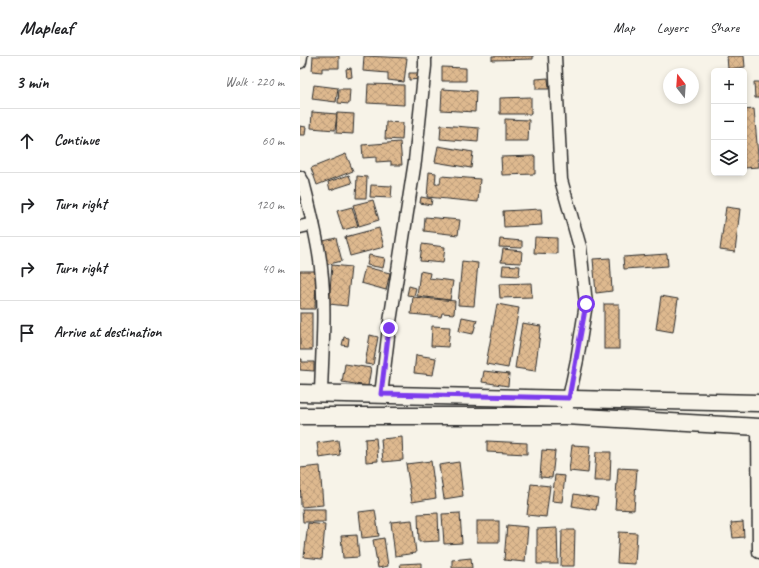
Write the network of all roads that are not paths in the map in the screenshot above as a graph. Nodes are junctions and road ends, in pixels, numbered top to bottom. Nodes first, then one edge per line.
1 (301, 56) edge
2 (425, 56) edge
3 (555, 56) edge
4 (300, 62) edge
5 (300, 177) edge
6 (314, 224) junction
7 (300, 227) edge
8 (300, 393) edge
9 (321, 393) junction
10 (381, 394) junction
11 (569, 398) junction
12 (759, 403) edge
13 (300, 416) edge
14 (565, 416) junction
15 (758, 427) edge
16 (759, 552) edge

1 - 4 street
2 - 10 street
3 - 11 street
5 - 6 street
6 - 7 street
6 - 9 street
8 - 9 main road
9 - 10 main road
10 - 11 main road
11 - 12 main road
11 - 14 street
13 - 14 main road
14 - 15 main road
15 - 16 street

